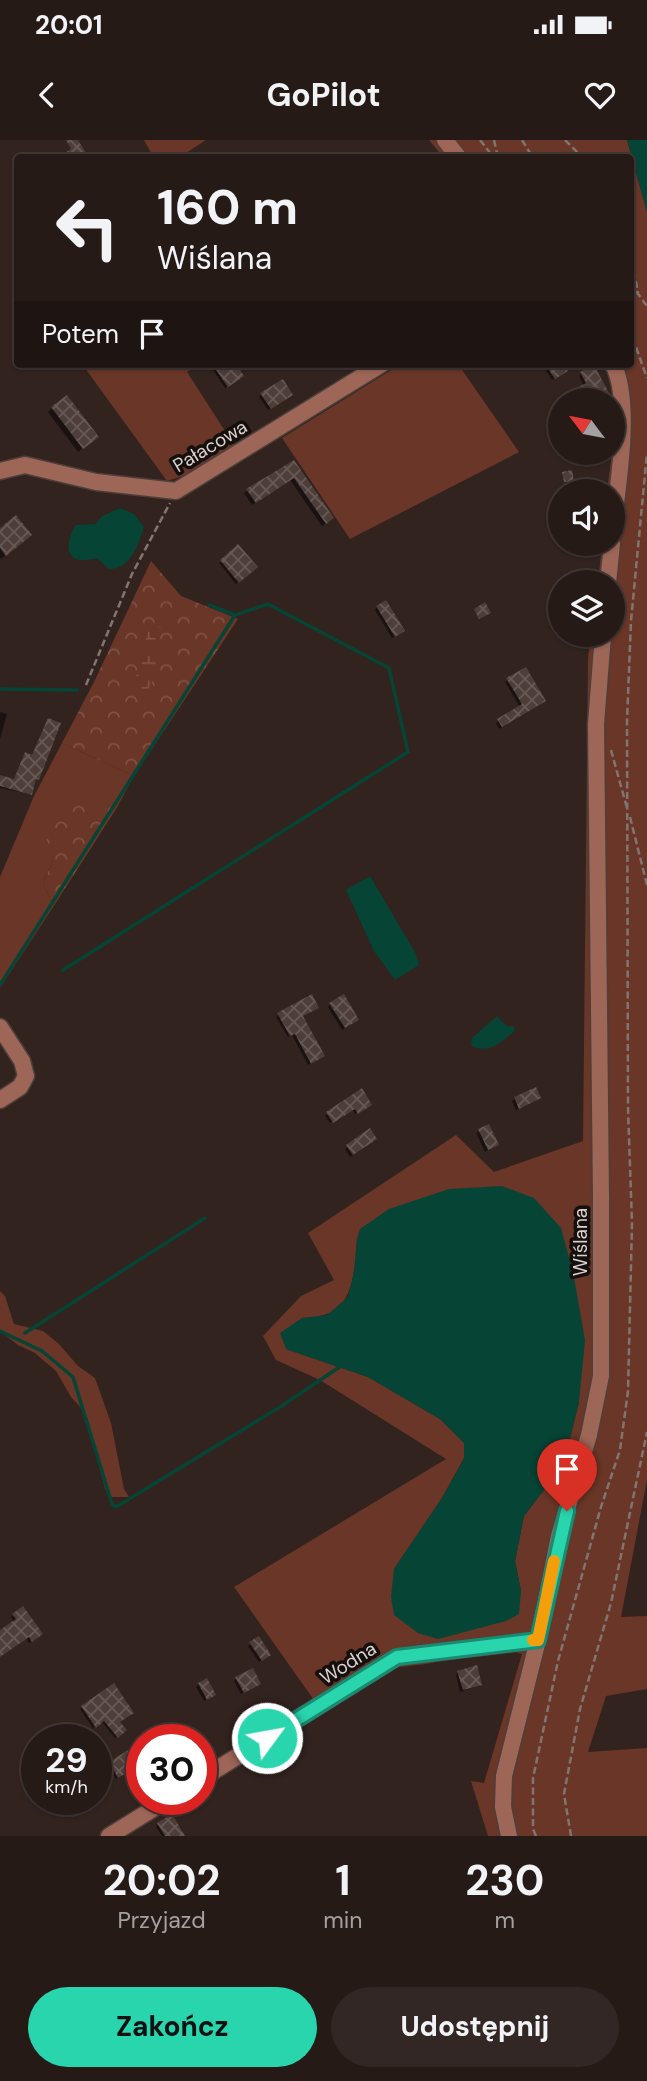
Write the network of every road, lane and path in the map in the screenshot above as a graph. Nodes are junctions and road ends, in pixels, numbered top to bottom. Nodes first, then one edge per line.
1 (445, 140) edge
2 (480, 140) edge
3 (565, 140) edge
4 (456, 154) edge
5 (492, 154) edge
6 (579, 154) edge
7 (634, 272) edge
8 (634, 288) edge
9 (638, 293) junction
10 (647, 306) edge
11 (634, 344) edge
12 (376, 368) edge
13 (614, 368) edge
14 (647, 378) edge
15 (0, 471) edge
16 (616, 479) edge
17 (176, 491) junction
18 (602, 647) edge
19 (86, 685) dead end
20 (611, 748) dead end
21 (647, 885) edge
22 (0, 1027) edge
23 (0, 1100) edge
24 (647, 1432) edge
25 (538, 1640) junction
26 (217, 1769) edge
27 (143, 1815) edge
28 (109, 1836) edge
29 (509, 1836) edge
30 (571, 1836) edge

1 - 4 street
2 - 5 path
3 - 6 path
7 - 9 path
8 - 9 path
9 - 10 path
11 - 14 path
12 - 17 street, Pałacowa
13 - 16 street
15 - 17 street, Pałacowa
17 - 19 path
18 - 25 street, Wiślana
20 - 21 path
22 - 23 street
24 - 30 path
25 - 26 street, Wodna
25 - 29 street, Wiślana
27 - 28 street

